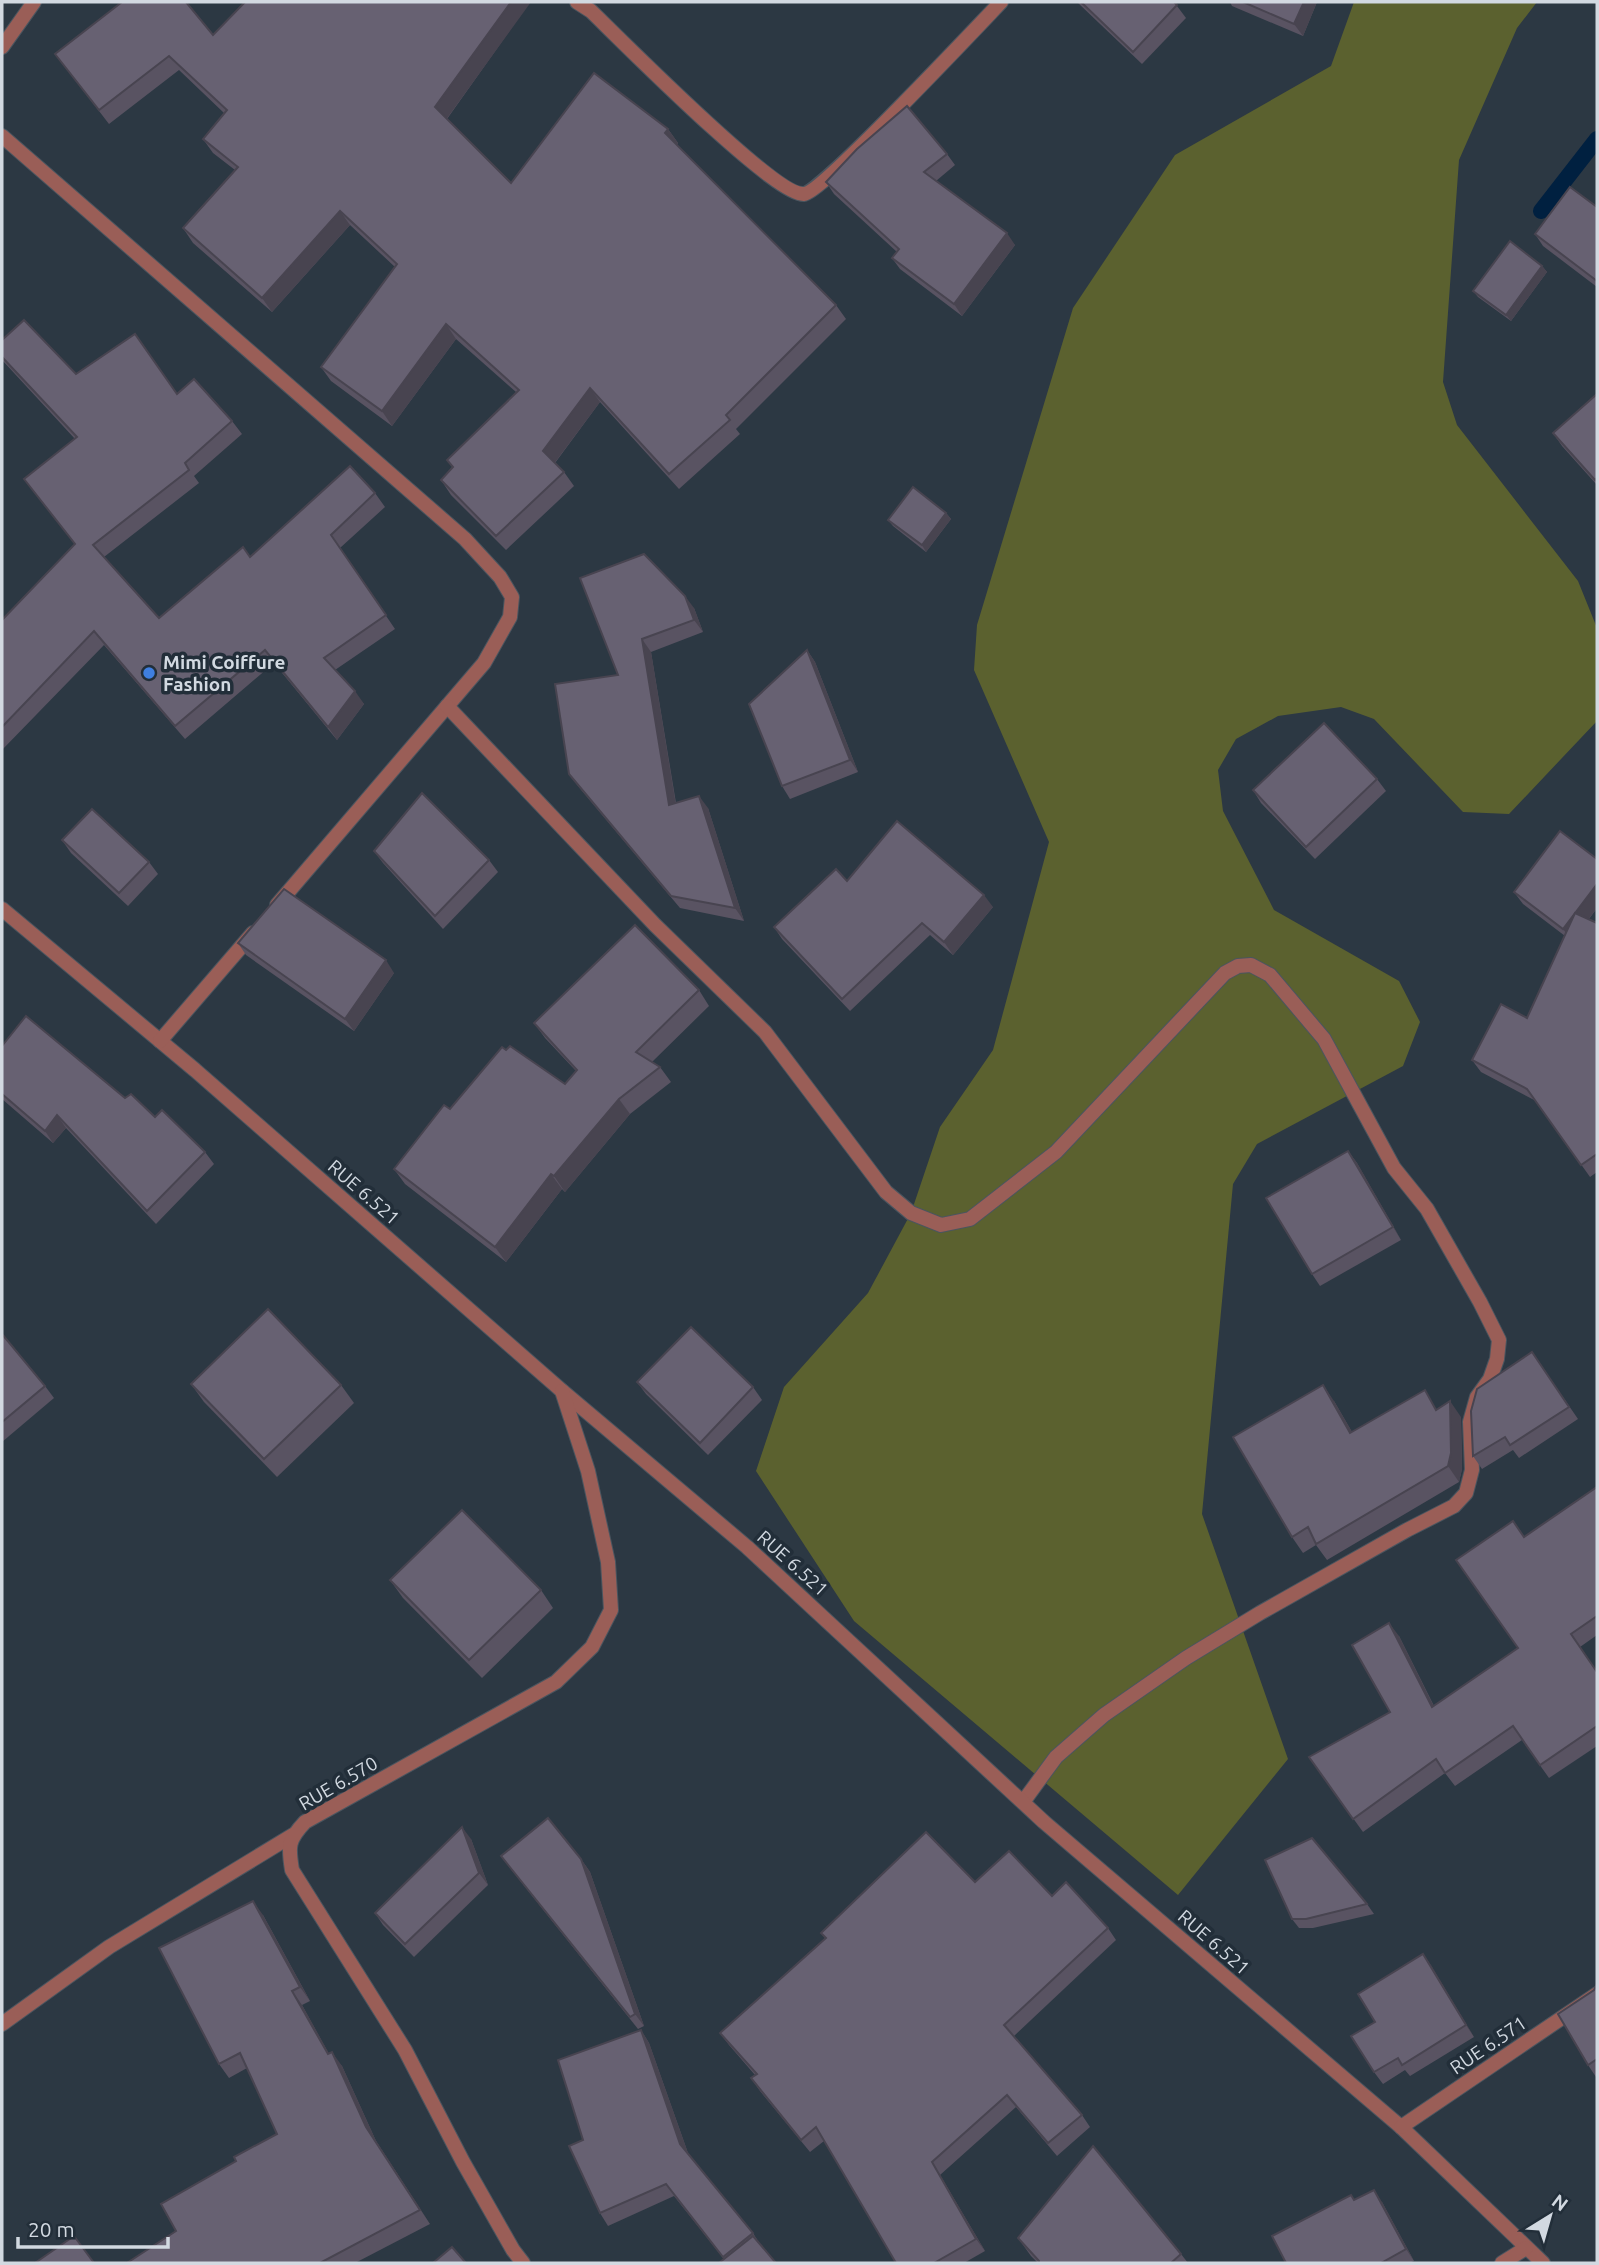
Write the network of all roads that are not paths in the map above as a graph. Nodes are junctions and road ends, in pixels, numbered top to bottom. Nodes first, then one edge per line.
1 (34, 2) edge
2 (577, 2) edge
3 (1002, 2) edge
4 (2, 47) edge
5 (2, 136) edge
6 (447, 706) junction
7 (2, 909) edge
8 (160, 1041) junction
9 (561, 1390) junction
10 (1023, 1802) junction
11 (293, 1835) junction
12 (1597, 1994) edge
13 (2, 2024) edge
14 (1401, 2127) junction
15 (1526, 2248) junction
16 (523, 2263) edge
17 (1502, 2263) edge
18 (1543, 2263) edge

1 - 4 street
2 - 3 street
5 - 6 street
6 - 8 street
6 - 10 street
7 - 8 street, RUE 6.521
8 - 9 street, RUE 6.521
9 - 10 street, RUE 6.521
9 - 11 street, RUE 6.570
10 - 14 street, RUE 6.521
11 - 13 street
11 - 16 street, RUE 6.570
12 - 14 street, RUE 6.571
14 - 15 street, RUE 6.521
15 - 17 street
15 - 18 street, RUE 6.521

